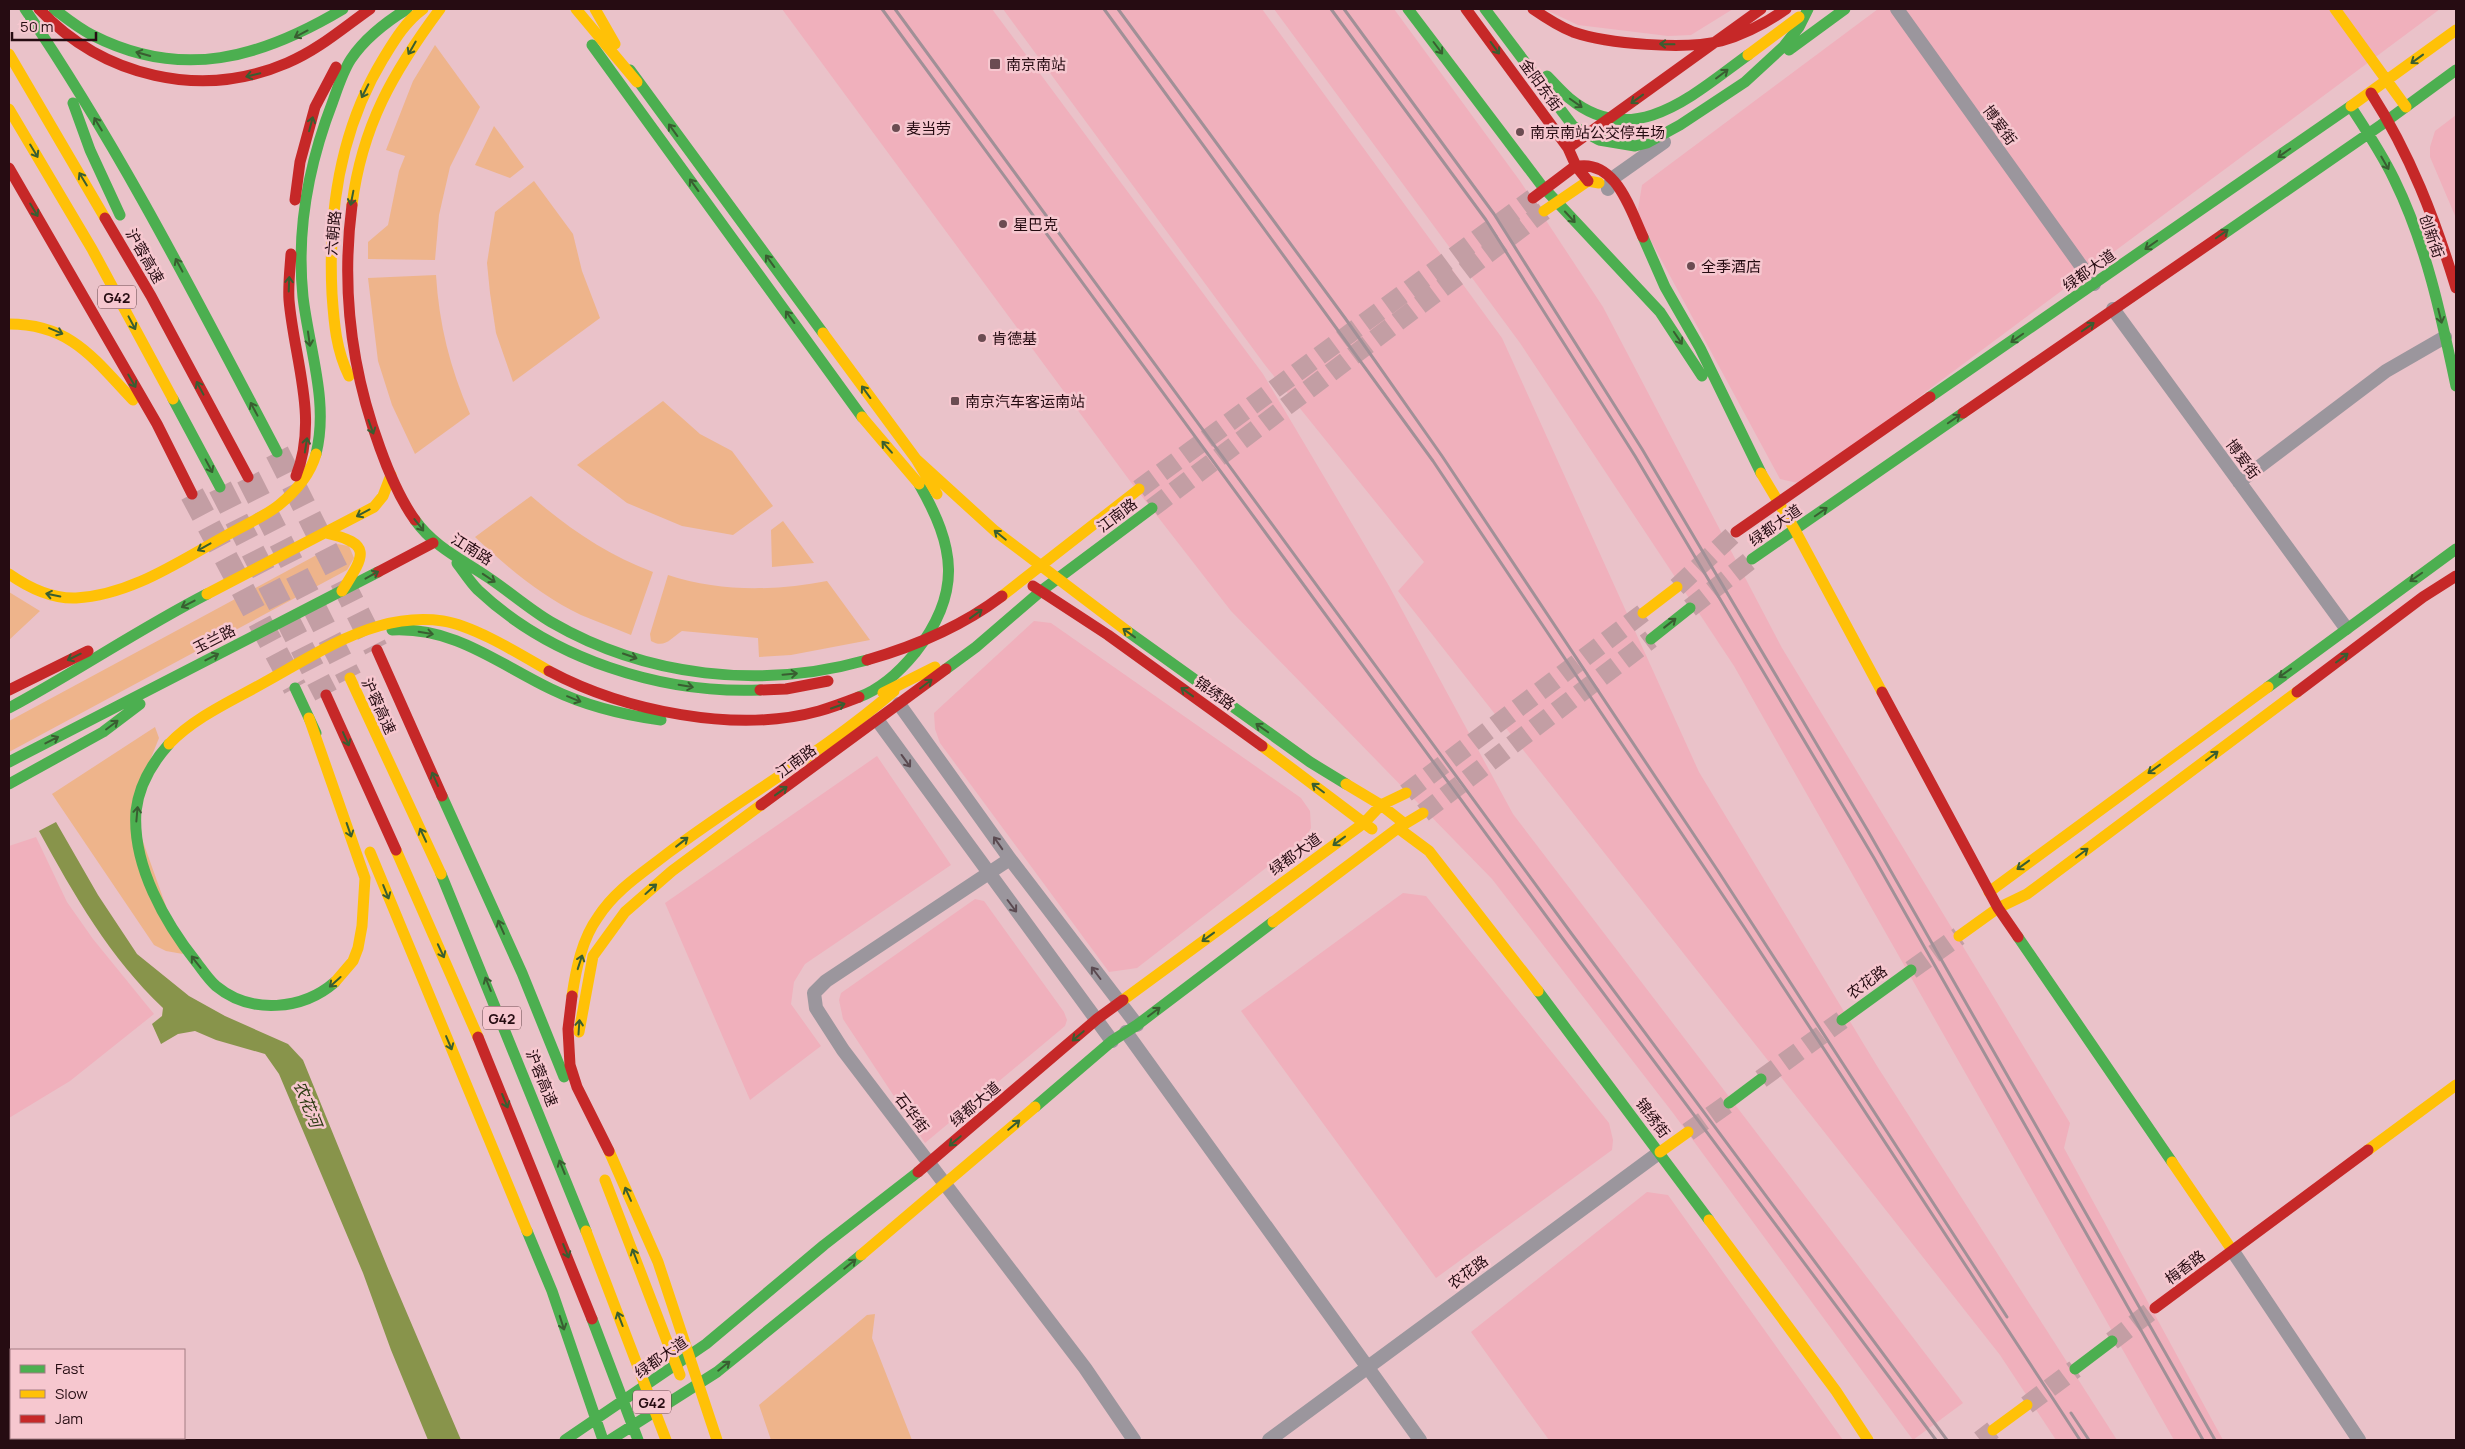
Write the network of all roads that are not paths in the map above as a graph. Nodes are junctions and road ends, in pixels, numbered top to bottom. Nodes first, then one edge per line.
1 (25, 9) edge
2 (39, 9) edge
3 (54, 9) edge
4 (342, 9) edge
5 (370, 9) edge
6 (393, 9) edge
7 (407, 9) edge
8 (422, 9) edge
9 (440, 9) edge
10 (563, 9) edge
11 (576, 9) edge
12 (594, 9) edge
13 (1408, 9) edge
14 (1466, 9) edge
15 (1485, 9) edge
16 (1500, 9) edge
17 (1533, 9) edge
18 (1761, 9) edge
19 (1786, 9) edge
20 (1809, 9) edge
21 (1845, 9) edge
22 (1850, 9) edge
23 (1897, 9) edge
24 (2335, 9) edge
25 (2456, 30) edge
26 (592, 45) junction
27 (53, 50) junction
28 (9, 54) edge
29 (2456, 70) edge
30 (2388, 80) junction
31 (637, 82) junction
32 (1734, 90) junction
33 (2371, 93) junction
34 (2351, 107) junction
35 (2406, 107) junction
36 (9, 110) edge
37 (2388, 119) junction
38 (2368, 133) junction
39 (1568, 148) junction
40 (1576, 166) junction
41 (9, 168) edge
42 (1588, 181) junction
43 (1611, 184) junction
44 (1533, 198) tunnel mouth
45 (1544, 211) tunnel mouth
46 (2094, 284) junction
47 (2456, 288) edge
48 (151, 296) junction
49 (2113, 309) junction
50 (9, 324) edge
51 (2445, 337) junction
52 (2456, 386) edge
53 (360, 394) junction
54 (157, 424) junction
55 (1749, 448) junction
56 (277, 452) tunnel mouth
57 (916, 459) junction
58 (391, 476) junction
59 (248, 477) tunnel mouth
60 (2239, 482) junction
61 (919, 484) junction
62 (220, 487) tunnel mouth
63 (1139, 489) tunnel mouth
64 (192, 494) tunnel mouth
65 (1777, 504) junction
66 (1152, 508) tunnel mouth
67 (1795, 530) junction
68 (232, 532) junction
69 (1736, 532) tunnel mouth
70 (326, 533) junction
71 (956, 540) dead end
72 (433, 542) junction
73 (2456, 549) edge
74 (451, 554) junction
75 (1752, 559) tunnel mouth
76 (959, 562) junction
77 (9, 574) edge
78 (2456, 576) edge
79 (1023, 580) junction
80 (1677, 587) tunnel mouth
81 (1041, 591) junction
82 (341, 592) junction
83 (956, 599) dead end
84 (941, 608) junction
85 (1690, 608) tunnel mouth
86 (1643, 613) tunnel mouth
87 (953, 614) dead end
88 (150, 623) junction
89 (936, 623) junction
90 (2346, 628) junction
91 (1651, 639) tunnel mouth
92 (344, 641) junction
93 (976, 647) junction
94 (377, 650) tunnel mouth
95 (184, 671) junction
96 (350, 678) tunnel mouth
97 (295, 688) tunnel mouth
98 (9, 690) edge
99 (326, 695) tunnel mouth
100 (900, 704) junction
101 (9, 708) edge
102 (309, 718) junction
103 (878, 721) junction
104 (9, 762) edge
105 (9, 784) edge
106 (1406, 793) tunnel mouth
107 (1381, 805) junction
108 (1423, 813) tunnel mouth
109 (1364, 823) junction
110 (1401, 826) junction
111 (1384, 840) junction
112 (1010, 859) junction
113 (402, 865) junction
114 (988, 875) junction
115 (1989, 892) junction
116 (1998, 908) junction
117 (1959, 936) tunnel mouth
118 (435, 969) dead end
119 (1912, 970) tunnel mouth
120 (1118, 1003) junction
121 (1097, 1019) junction
122 (1842, 1020) tunnel mouth
123 (454, 1024) dead end
124 (1132, 1029) junction
125 (1112, 1041) junction
126 (1761, 1079) tunnel mouth
127 (2456, 1085) edge
128 (1729, 1103) tunnel mouth
129 (590, 1109) junction
130 (583, 1125) dead end
131 (1688, 1132) tunnel mouth
132 (1660, 1152) junction
133 (929, 1163) junction
134 (601, 1169) dead end
135 (945, 1183) junction
136 (2232, 1250) junction
137 (552, 1291) junction
138 (2155, 1308) tunnel mouth
139 (2112, 1341) tunnel mouth
140 (1366, 1368) junction
141 (2074, 1369) tunnel mouth
142 (691, 1405) dead end
143 (2027, 1405) tunnel mouth
144 (1994, 1430) tunnel mouth
145 (565, 1440) edge
146 (603, 1440) edge
147 (610, 1440) edge
148 (638, 1440) edge
149 (666, 1440) edge
150 (717, 1440) edge
151 (1134, 1440) edge
152 (1269, 1440) edge
153 (1420, 1440) edge
154 (1868, 1440) edge
155 (2359, 1440) edge

1 - 27 main road
5 -> 2 main road
4 -> 3 main road
68 -> 6 main road
7 -> 68 main road
8 -> 53 main road
9 -> 53 main road, 六朝路
10 - 26 main road
11 - 26 main road
11 - 31 main road
12 - 31 main road
13 -> 55 main road
14 -> 39 main road, 金阳东街
15 - 32 main road
16 -> 20 main road
19 -> 17 main road
18 -> 39 main road
20 - 32 main road
21 - 32 main road
22 - 43 street
23 - 46 street, 博爱街
24 - 30 main road
25 -> 30 main road, 绿都大道
61 -> 26 main road
27 - 48 main road
56 -> 27 main road
48 -> 28 main road, 沪蓉高速 / G42
29 - 35 main road, 绿都大道
30 - 33 main road, 绿都大道
30 - 35 main road
57 -> 31 main road
33 - 34 main road, 绿都大道
33 - 37 main road, 创新街
34 - 38 main road, 创新街
34 -> 46 main road, 绿都大道
35 - 37 main road, 绿都大道
36 -> 62 main road, G42
37 - 38 main road, 绿都大道
37 - 47 main road, 创新街
49 -> 38 main road, 绿都大道
38 -> 51 main road, 创新街
39 - 40 main road, 金阳东街
40 - 42 main road, 金阳东街
40 - 43 main road
40 - 44 main road
41 -> 54 main road
42 - 43 main road
42 - 45 main road
43 - 55 main road
46 -> 65 main road, 绿都大道
59 -> 48 main road, 沪蓉高速 / G42
49 - 60 street, 博爱街
67 -> 49 main road, 绿都大道
50 -> 54 main road
51 - 52 main road, 创新街
51 - 60 street
53 -> 58 main road, 六朝路
54 - 64 main road
55 - 65 main road
57 - 61 main road
107 -> 57 main road, 锦绣街
58 -> 70 main road
58 -> 72 main road, 江南路
60 - 90 street, 博爱街
61 - 84 main road
63 - 79 main road, 江南路
65 - 67 main road
65 - 69 main road, 绿都大道
66 - 81 main road, 江南路
67 - 75 main road, 绿都大道
67 - 115 main road
68 -> 77 main road
70 - 82 main road
70 -> 88 main road
71 - 76 main road
72 - 74 main road, 江南路
82 -> 72 main road, 玉兰路
73 -> 90 main road
74 -> 79 main road, 江南路
74 -> 89 main road
76 - 83 main road
76 - 84 main road
116 -> 78 main road
79 - 81 main road, 锦绣路
80 - 86 main road
81 - 93 main road, 江南路
109 -> 81 main road, 锦绣路
95 -> 82 main road, 玉兰路
84 - 89 main road
91 -> 85 main road
129 -> 87 main road
88 -> 98 main road
88 - 101 main road
92 -> 89 main road
90 -> 115 main road
92 -> 93 main road
102 -> 92 main road
100 -> 93 main road, 江南路
130 -> 94 main road
104 -> 95 main road, 玉兰路
105 -> 95 main road
149 -> 96 main road, 沪蓉高速 / G42
97 - 102 main road
99 -> 113 main road, G42
100 - 103 main road, 江南路
112 -> 100 street
102 -> 137 main road
103 -> 114 street
129 -> 103 main road, 江南路
106 - 107 main road, 绿都大道
107 - 109 main road, 绿都大道
107 - 110 main road, 锦绣街
108 - 110 main road
109 - 111 main road, 锦绣路
109 -> 120 main road, 绿都大道
110 - 111 main road
110 - 132 main road, 锦绣街
124 -> 111 main road
112 - 114 street, 石华街
120 -> 112 street
113 - 118 main road
113 -> 148 main road, G42
114 -> 121 street
114 - 133 street, 石华街
115 - 116 main road
116 - 117 main road
116 - 136 main road
119 - 122 main road, 农花路
120 - 121 main road, 绿都大道
120 - 124 street
121 - 125 street
121 -> 133 main road, 绿都大道
123 - 137 main road
124 - 125 main road
124 - 140 street
135 -> 125 main road
126 - 128 main road
127 - 136 main road, 梅香路
150 -> 129 main road
131 - 132 main road, 农花路
132 - 140 street, 农花路
132 - 154 main road, 锦绣街
133 - 135 street, 石华街
133 - 145 main road, 绿都大道
142 -> 134 main road
147 -> 135 main road
135 - 151 street, 石华街
136 - 138 main road, 梅香路
136 - 155 street
137 -> 146 main road
139 - 141 main road
140 - 152 street, 农花路
140 - 153 street
143 - 144 main road

